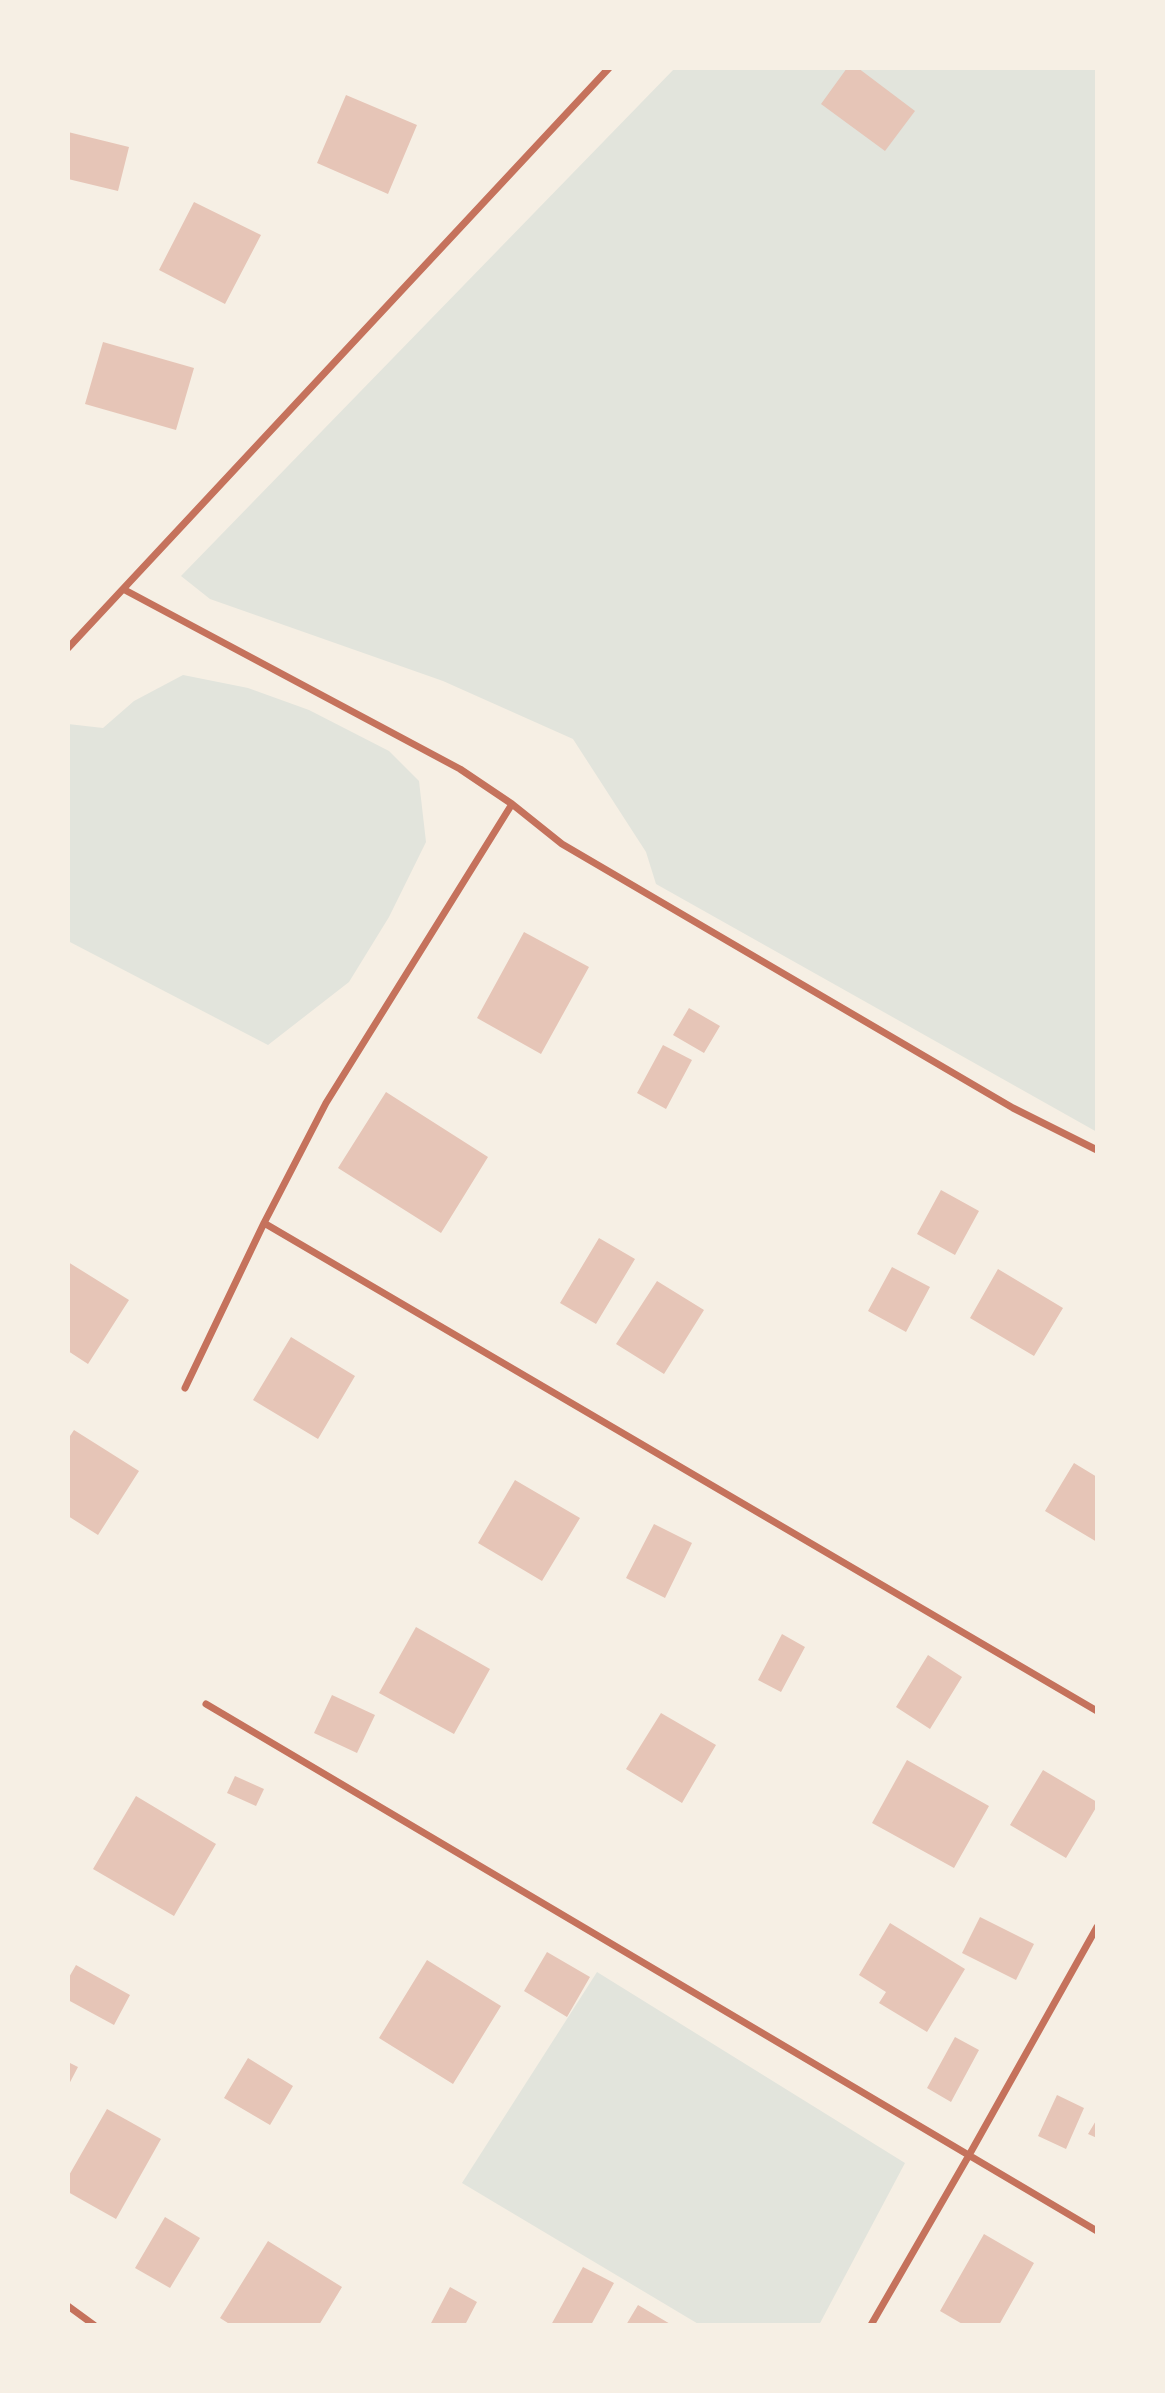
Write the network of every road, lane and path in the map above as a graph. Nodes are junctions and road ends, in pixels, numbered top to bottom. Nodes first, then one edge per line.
1 (609, 68) edge
2 (123, 589) junction
3 (68, 648) edge
4 (512, 804) junction
5 (1097, 1150) edge
6 (264, 1223) junction
7 (185, 1388) dead end
8 (206, 1704) dead end
9 (1097, 1711) edge
10 (1097, 1927) edge
11 (968, 2157) junction
12 (1097, 2231) edge
13 (68, 2306) edge
14 (94, 2325) edge
15 (871, 2325) edge

1 - 2 street
2 - 3 street
2 - 4 street
4 - 5 street
4 - 6 street
6 - 7 street
6 - 9 street
8 - 11 street
10 - 11 street
11 - 12 street
11 - 15 street
13 - 14 street

